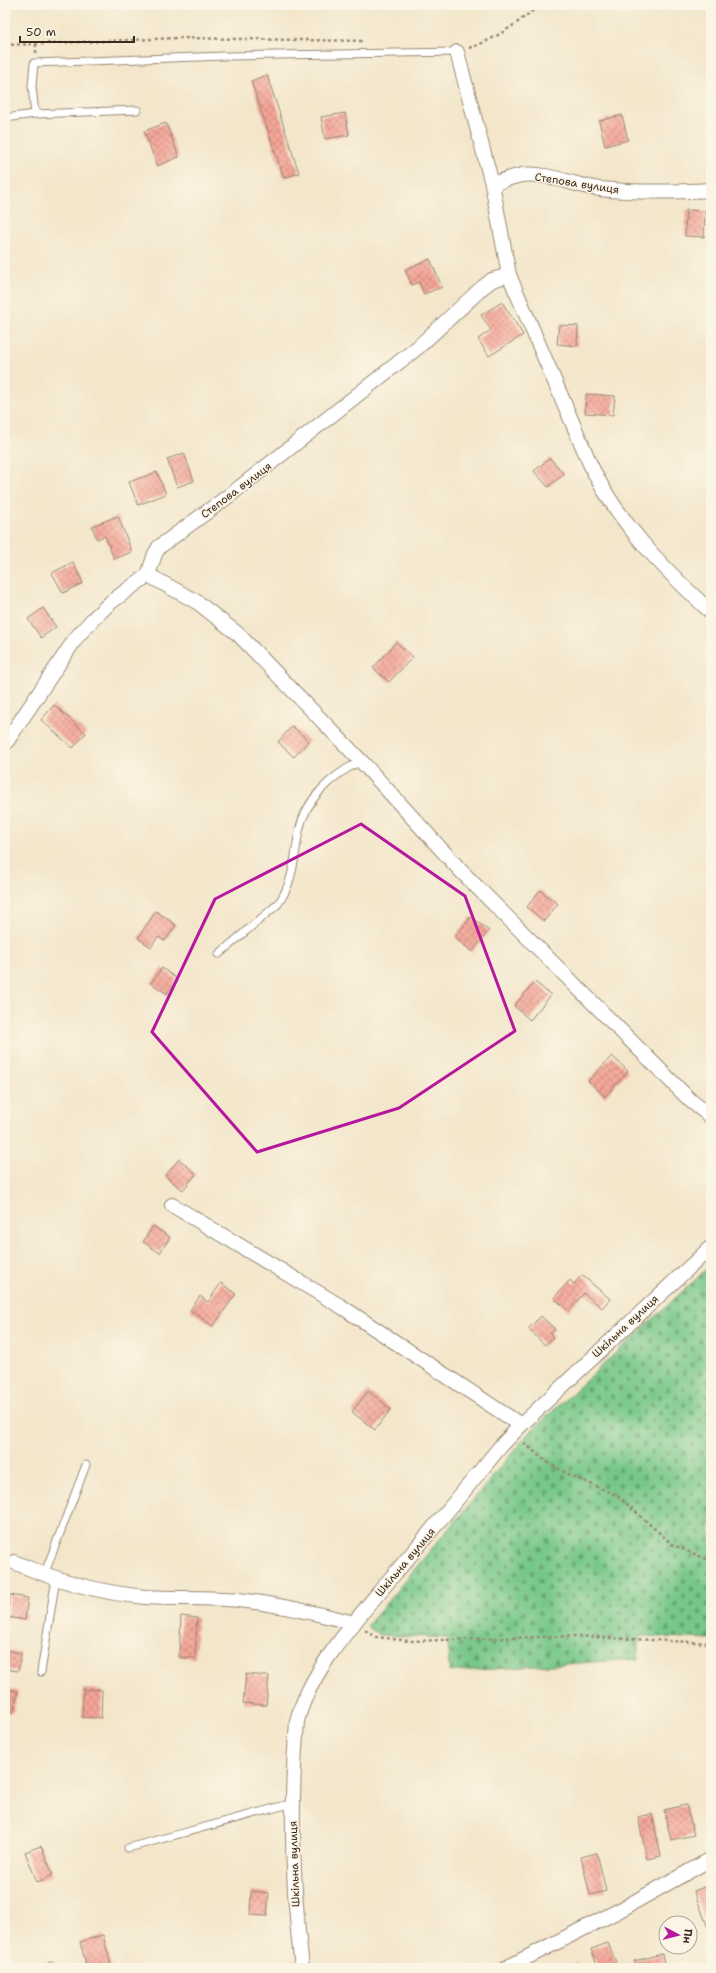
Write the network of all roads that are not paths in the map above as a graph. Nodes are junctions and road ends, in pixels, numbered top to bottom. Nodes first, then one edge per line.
1 (457, 52) joint
2 (137, 110) dead end
3 (36, 114) junction
4 (5, 118) edge
5 (492, 184) junction
6 (711, 190) edge
7 (509, 275) junction
8 (148, 575) junction
9 (711, 612) edge
10 (5, 744) edge
11 (361, 761) junction
12 (219, 954) dead end
13 (711, 1117) edge
14 (172, 1205) dead end
15 (711, 1247) edge
16 (516, 1429) junction
17 (86, 1465) dead end
18 (14, 1562) dead end
19 (50, 1577) junction
20 (354, 1623) junction
21 (41, 1672) dead end
22 (293, 1803) junction
23 (128, 1848) dead end
24 (711, 1859) edge
25 (302, 1968) edge
26 (506, 1968) edge

1 - 3 lane
1 - 5 street
2 - 3 lane
3 - 4 lane
5 - 6 street, Степова вулиця
5 - 7 street
7 - 8 street, Степова вулиця
7 - 9 street
8 - 10 street
8 - 11 street
11 - 12 lane
11 - 13 street
14 - 16 street
15 - 16 street, Шкільна вулиця
16 - 20 street, Шкільна вулиця
17 - 19 lane
18 - 19 street
19 - 20 street
19 - 21 lane
20 - 22 street, Шкільна вулиця
22 - 23 lane
22 - 25 street, Шкільна вулиця
24 - 26 street

